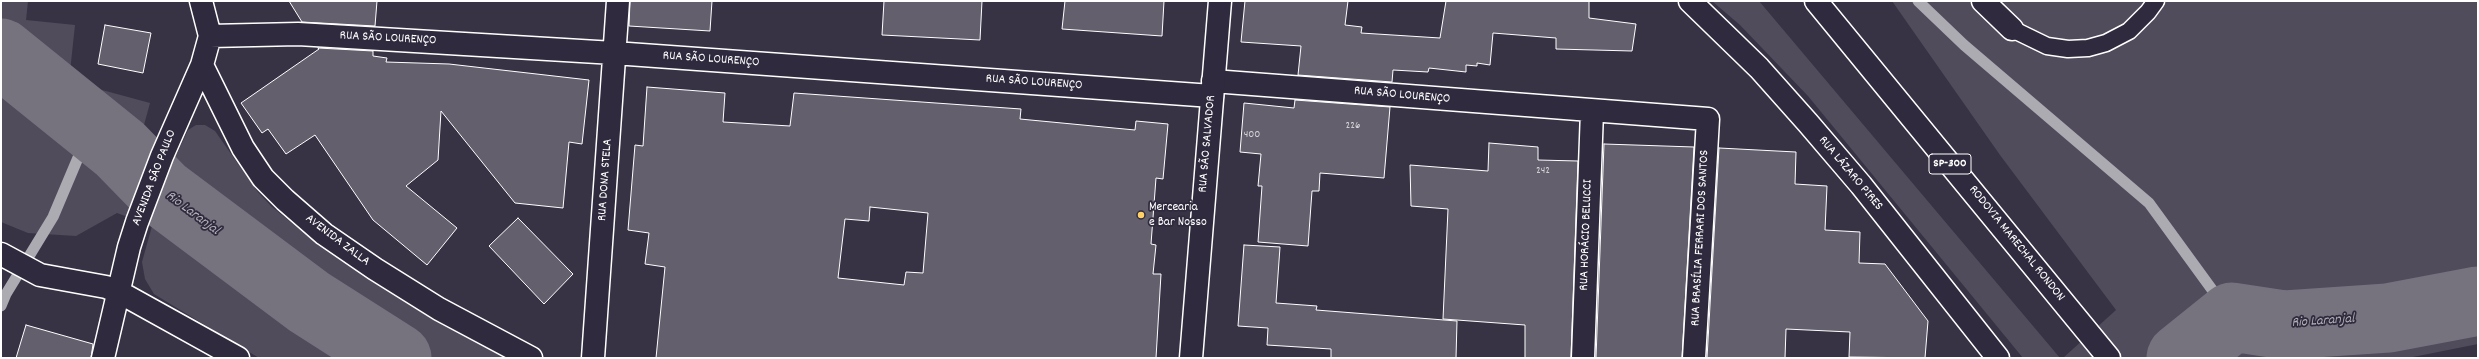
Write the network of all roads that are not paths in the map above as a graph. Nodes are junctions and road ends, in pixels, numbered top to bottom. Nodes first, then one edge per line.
1 (201, 1) edge
2 (618, 1) edge
3 (1220, 1) edge
4 (1690, 1) edge
5 (1816, 1) edge
6 (1983, 1) edge
7 (2156, 1) edge
8 (2012, 29) joint
9 (210, 36) junction
10 (614, 53) junction
11 (202, 64) junction
12 (1212, 88) junction
13 (1592, 111) junction
14 (1708, 119) joint
15 (2, 254) edge
16 (119, 292) junction
17 (103, 358) edge
18 (238, 358) edge
19 (531, 358) edge
20 (594, 358) edge
21 (1192, 358) edge
22 (1582, 358) edge
23 (1694, 358) edge
24 (1998, 358) edge
25 (2109, 358) edge

1 - 9 street
2 - 10 street, RUA DONA STELA
3 - 12 street, RUA SÃO SALVADOR
4 - 24 street, RUA LÁZARO PIRES
5 - 25 street, RODOVIA MARECHAL RONDON / SP-300
6 - 8 street
7 - 8 lane
9 - 10 street, RUA SÃO LOURENÇO
9 - 11 street, AVENIDA SÃO PAULO
10 - 12 street, RUA SÃO LOURENÇO
10 - 20 street, RUA DONA STELA
11 - 16 street, AVENIDA SÃO PAULO
11 - 19 street, AVENIDA ZALLA
12 - 13 street, RUA SÃO LOURENÇO
12 - 21 street, RUA SÃO SALVADOR
13 - 14 street, RUA SÃO LOURENÇO
13 - 22 street, RUA HORÁCIO BELUCCI
14 - 23 street, RUA BRASÍLIA FERRARI DOS SANTOS
15 - 16 street
16 - 17 street, AVENIDA SÃO PAULO
16 - 18 street

